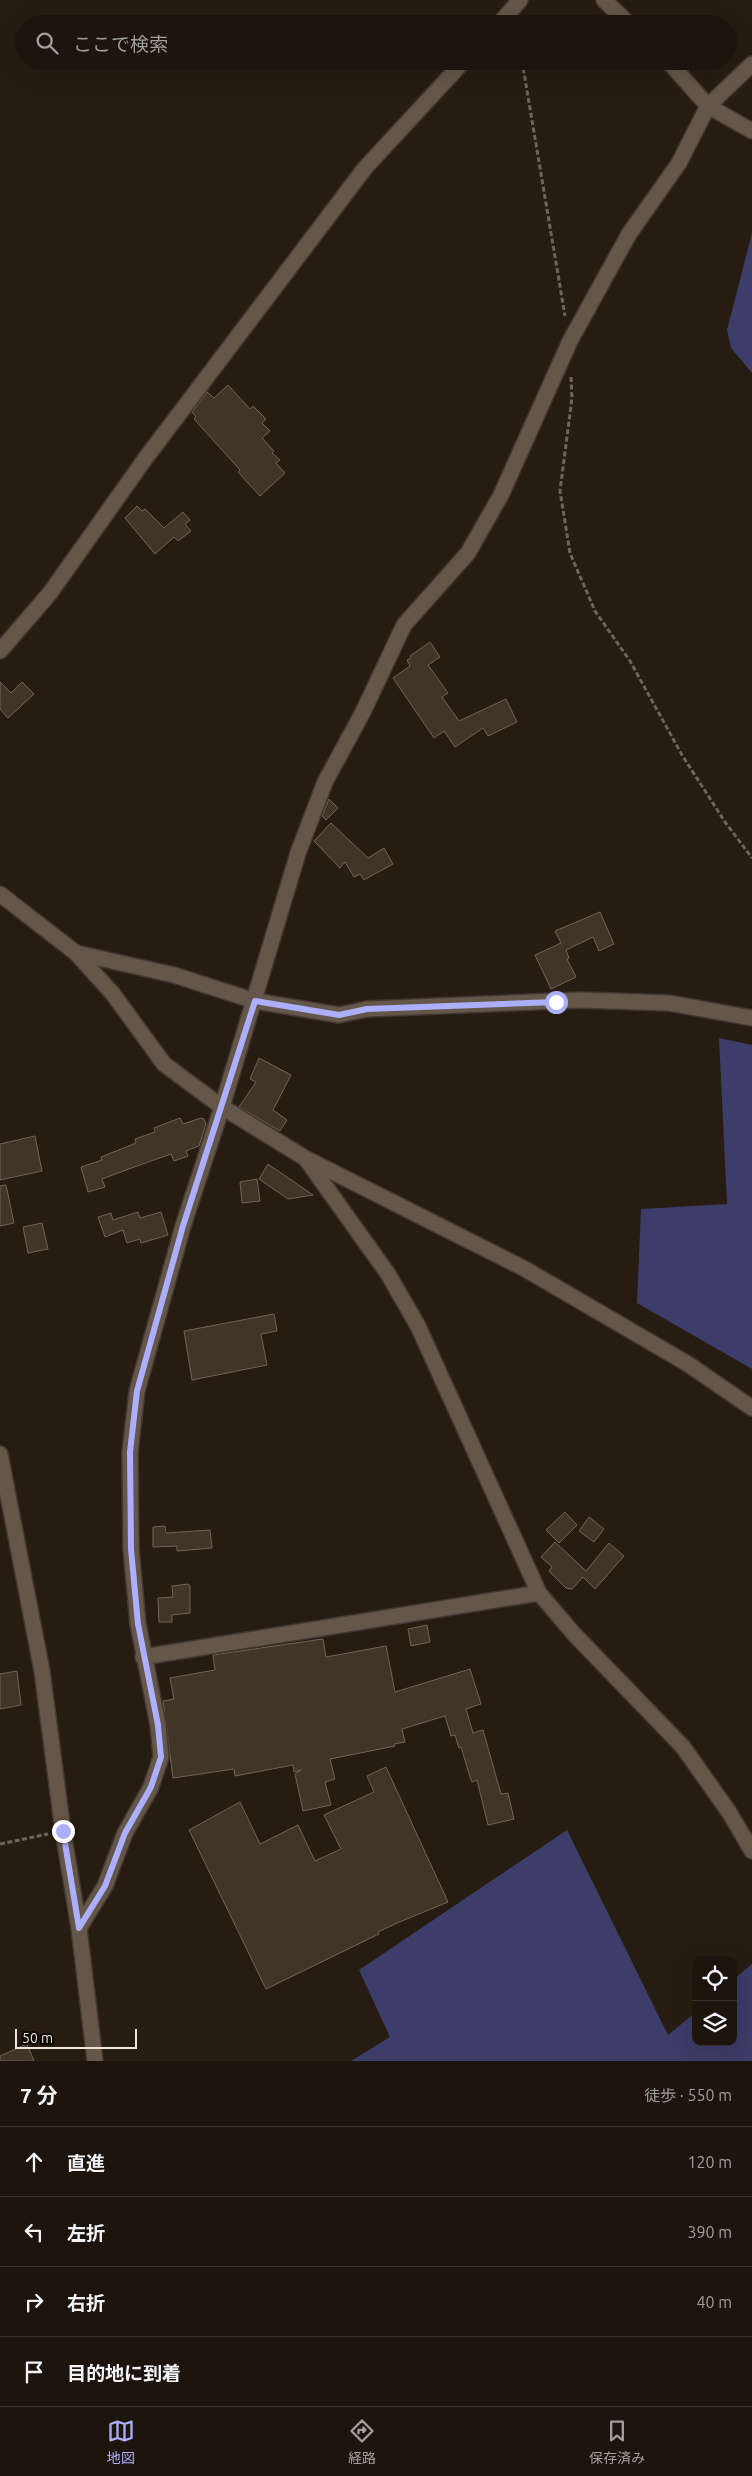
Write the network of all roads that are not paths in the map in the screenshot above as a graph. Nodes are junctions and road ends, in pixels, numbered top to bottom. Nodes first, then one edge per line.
1 (520, 0) edge
2 (604, 0) edge
3 (507, 15) edge
4 (620, 15) edge
5 (752, 64) edge
6 (456, 70) edge
7 (676, 70) edge
8 (708, 106) junction
9 (752, 131) edge
10 (0, 651) edge
11 (0, 894) edge
12 (76, 953) junction
13 (255, 1001) junction
14 (752, 1018) edge
15 (222, 1107) junction
16 (305, 1158) junction
17 (752, 1408) edge
18 (0, 1454) edge
19 (539, 1593) junction
20 (143, 1657) junction
21 (752, 1851) edge
22 (79, 1928) junction
23 (95, 2061) edge

1 - 3 street
2 - 4 street
5 - 8 street
6 - 10 street
7 - 8 street
8 - 9 street
8 - 13 street
11 - 12 street
12 - 13 street
12 - 15 street
13 - 14 street
13 - 15 street
15 - 16 street
15 - 20 street
16 - 17 street
16 - 19 street
18 - 22 street
19 - 20 street
19 - 21 street
20 - 22 street
22 - 23 street

